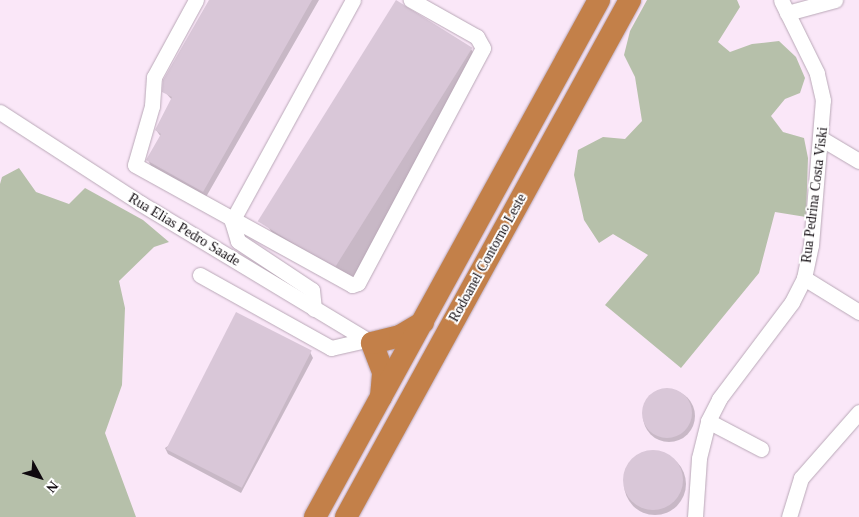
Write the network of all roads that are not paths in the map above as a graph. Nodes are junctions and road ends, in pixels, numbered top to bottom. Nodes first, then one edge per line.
1 (196, 0) edge
2 (353, 0) edge
3 (411, 0) edge
4 (599, 0) edge
5 (630, 0) edge
6 (835, 0) edge
7 (784, 6) edge
8 (0, 112) edge
9 (822, 139) junction
10 (859, 161) edge
11 (232, 221) junction
12 (200, 275) dead end
13 (804, 278) junction
14 (314, 309) junction
15 (859, 312) edge
16 (424, 321) junction
17 (369, 341) junction
18 (381, 400) junction
19 (859, 412) edge
20 (708, 421) junction
21 (761, 449) dead end
22 (315, 517) edge
23 (346, 517) edge
24 (695, 517) edge
25 (789, 517) edge

1 - 11 street
2 - 11 street
3 - 11 street
4 - 16 highway, Rodoanel Contorno Leste
5 - 23 highway, Rodoanel Contorno Leste
6 - 7 street
7 - 9 street, Rua Pedrina Costa Viski
8 - 14 street, Rua Elias Pedro Saade
9 - 10 street
9 - 13 street, Rua Pedrina Costa Viski
11 - 14 street
12 - 17 street
13 - 15 street
13 - 20 street, Rua Pedrina Costa Viski
14 - 17 street, Rua Elias Pedro Saade
16 - 17 highway
16 - 18 highway, Rodoanel Contorno Leste
17 - 18 highway
18 - 22 highway, Rodoanel Contorno Leste
19 - 25 street
20 - 21 street
20 - 24 street, Rua Pedrina Costa Viski

